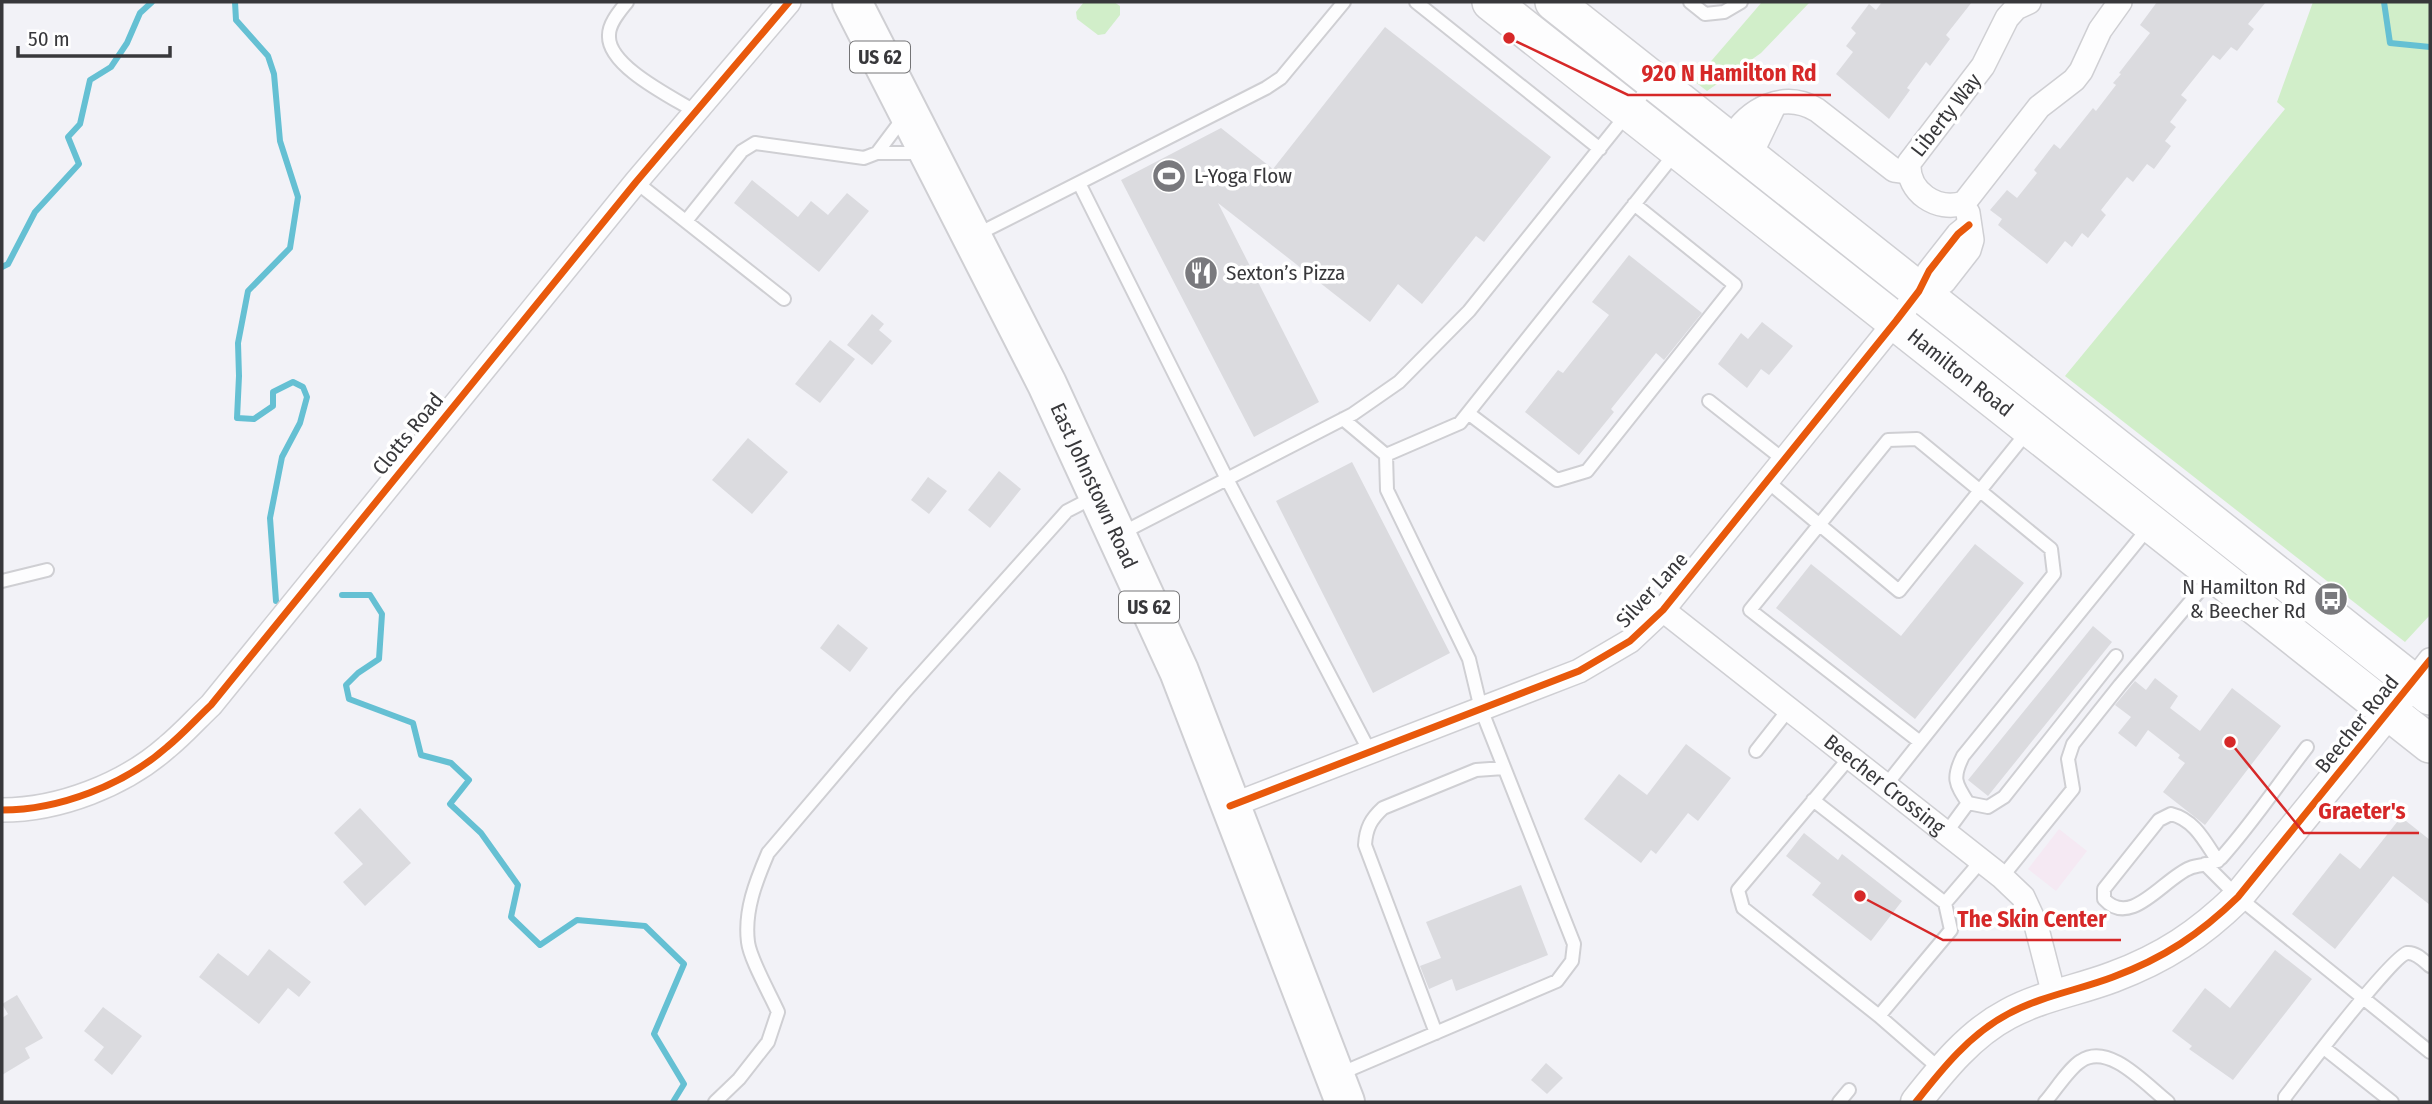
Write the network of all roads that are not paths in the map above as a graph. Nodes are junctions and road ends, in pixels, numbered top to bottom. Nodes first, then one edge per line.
1 (627, 2) edge
2 (789, 2) edge
3 (852, 2) edge
4 (1344, 2) edge
5 (1416, 2) edge
6 (1491, 2) edge
7 (1554, 2) edge
8 (1690, 2) edge
9 (1741, 2) edge
10 (2029, 2) edge
11 (2120, 2) edge
12 (1654, 80) junction
13 (908, 111) junction
14 (1630, 111) junction
15 (696, 112) junction
16 (1740, 148) junction
17 (1600, 149) junction
18 (1678, 149) junction
19 (877, 153) junction
20 (929, 153) junction
21 (1909, 172) junction
22 (636, 182) junction
23 (1079, 183) junction
24 (1964, 203) junction
25 (1634, 204) junction
26 (686, 221) junction
27 (972, 237) junction
28 (1919, 291) junction
29 (784, 299) dead end
30 (1896, 321) junction
31 (1709, 401) dead end
32 (1468, 413) junction
33 (1343, 419) junction
34 (2031, 428) junction
35 (1386, 455) junction
36 (1784, 460) junction
37 (1227, 479) junction
38 (1767, 481) junction
39 (1980, 491) junction
40 (1098, 495) junction
41 (1818, 524) junction
42 (2152, 524) junction
43 (1117, 536) junction
44 (47, 570) dead end
45 (2215, 573) junction
46 (2, 580) edge
47 (1663, 610) junction
48 (2116, 656) dead end
49 (2424, 679) edge
50 (1480, 709) junction
51 (1789, 709) junction
52 (2390, 712) junction
53 (1920, 742) junction
54 (2430, 744) edge
55 (2307, 747) dead end
56 (1756, 751) dead end
57 (1370, 752) junction
58 (1850, 757) junction
59 (1504, 768) junction
60 (1886, 785) junction
61 (1813, 800) junction
62 (1968, 803) junction
63 (1230, 806) junction
64 (2, 810) edge
65 (1946, 833) junction
66 (1981, 861) junction
67 (2212, 863) junction
68 (2002, 877) junction
69 (2238, 897) junction
70 (1945, 903) junction
71 (2430, 966) edge
72 (2054, 995) junction
73 (2362, 999) junction
74 (1879, 1016) junction
75 (1436, 1033) junction
76 (2323, 1048) junction
77 (2430, 1052) edge
78 (1942, 1070) junction
79 (1340, 1089) edge
80 (1849, 1090) dead end
81 (715, 1102) edge
82 (1839, 1102) edge
83 (1916, 1102) edge
84 (2045, 1102) edge
85 (2168, 1102) edge
86 (2285, 1102) edge
87 (2392, 1102) edge

1 - 15 lane
2 - 15 street, Clotts Road
3 - 13 highway, East Johnstown Road / US 62
4 - 23 lane
5 - 17 lane
6 - 14 main road, Hamilton Road
7 - 12 main road, Hamilton Road
8 - 9 lane
10 - 21 street, Liberty Way
11 - 24 street
12 - 14 lane
12 - 16 main road, Hamilton Road
13 - 19 lane
13 - 20 highway, East Johnstown Road / US 62
14 - 17 lane
14 - 18 main road, Hamilton Road
15 - 22 street, Clotts Road
16 - 21 street
16 - 28 main road, Hamilton Road
17 - 33 lane
18 - 25 lane
18 - 30 main road, Hamilton Road
19 - 20 lane
19 - 26 lane
20 - 27 highway, East Johnstown Road / US 62
21 - 24 street, Liberty Way
22 - 26 lane
22 - 64 street, Clotts Road
23 - 27 lane
23 - 37 lane
24 - 28 street
25 - 32 lane
25 - 32 lane
26 - 29 lane
27 - 40 highway, East Johnstown Road / US 62
28 - 30 street, Silver Lane
28 - 49 main road, Hamilton Road
30 - 34 main road, Hamilton Road
30 - 36 street, Silver Lane
31 - 36 lane
32 - 35 lane
33 - 35 lane
33 - 37 lane
34 - 39 lane
34 - 42 main road, Hamilton Road
35 - 50 lane
36 - 38 street, Silver Lane
37 - 43 lane
37 - 57 lane
38 - 41 lane
38 - 47 street, Silver Lane
39 - 41 lane
39 - 41 lane
39 - 53 lane
40 - 43 highway, East Johnstown Road / US 62
40 - 81 lane
41 - 53 lane
42 - 45 main road, Hamilton Road
42 - 62 lane
43 - 63 highway, East Johnstown Road / US 62
44 - 46 lane
45 - 52 main road, Hamilton Road
45 - 68 lane
47 - 50 street, Silver Lane
47 - 51 street, Beecher Crossing
48 - 62 lane
49 - 52 street, Beecher Road
50 - 57 street, Silver Lane
50 - 59 lane
51 - 56 lane
51 - 58 street, Beecher Crossing
52 - 54 main road, Hamilton Road
52 - 69 street, Beecher Road
53 - 60 lane
55 - 67 lane
57 - 63 street, Silver Lane
58 - 60 street, Beecher Crossing
58 - 61 lane
59 - 75 lane
59 - 75 lane
60 - 65 street, Beecher Crossing
61 - 70 lane
61 - 74 lane
62 - 65 lane
63 - 79 highway, East Johnstown Road / US 62
65 - 66 street, Beecher Crossing
66 - 68 street, Beecher Crossing
66 - 70 lane
67 - 67 lane
67 - 69 lane
68 - 72 street, Beecher Crossing
69 - 72 street, Beecher Road
69 - 73 lane
70 - 74 lane
71 - 73 lane
72 - 78 street, Beecher Road
73 - 76 lane
73 - 77 lane
74 - 78 lane
75 - 79 lane
76 - 86 lane
76 - 87 lane
78 - 83 street, Beecher Road
80 - 82 lane
84 - 85 lane

